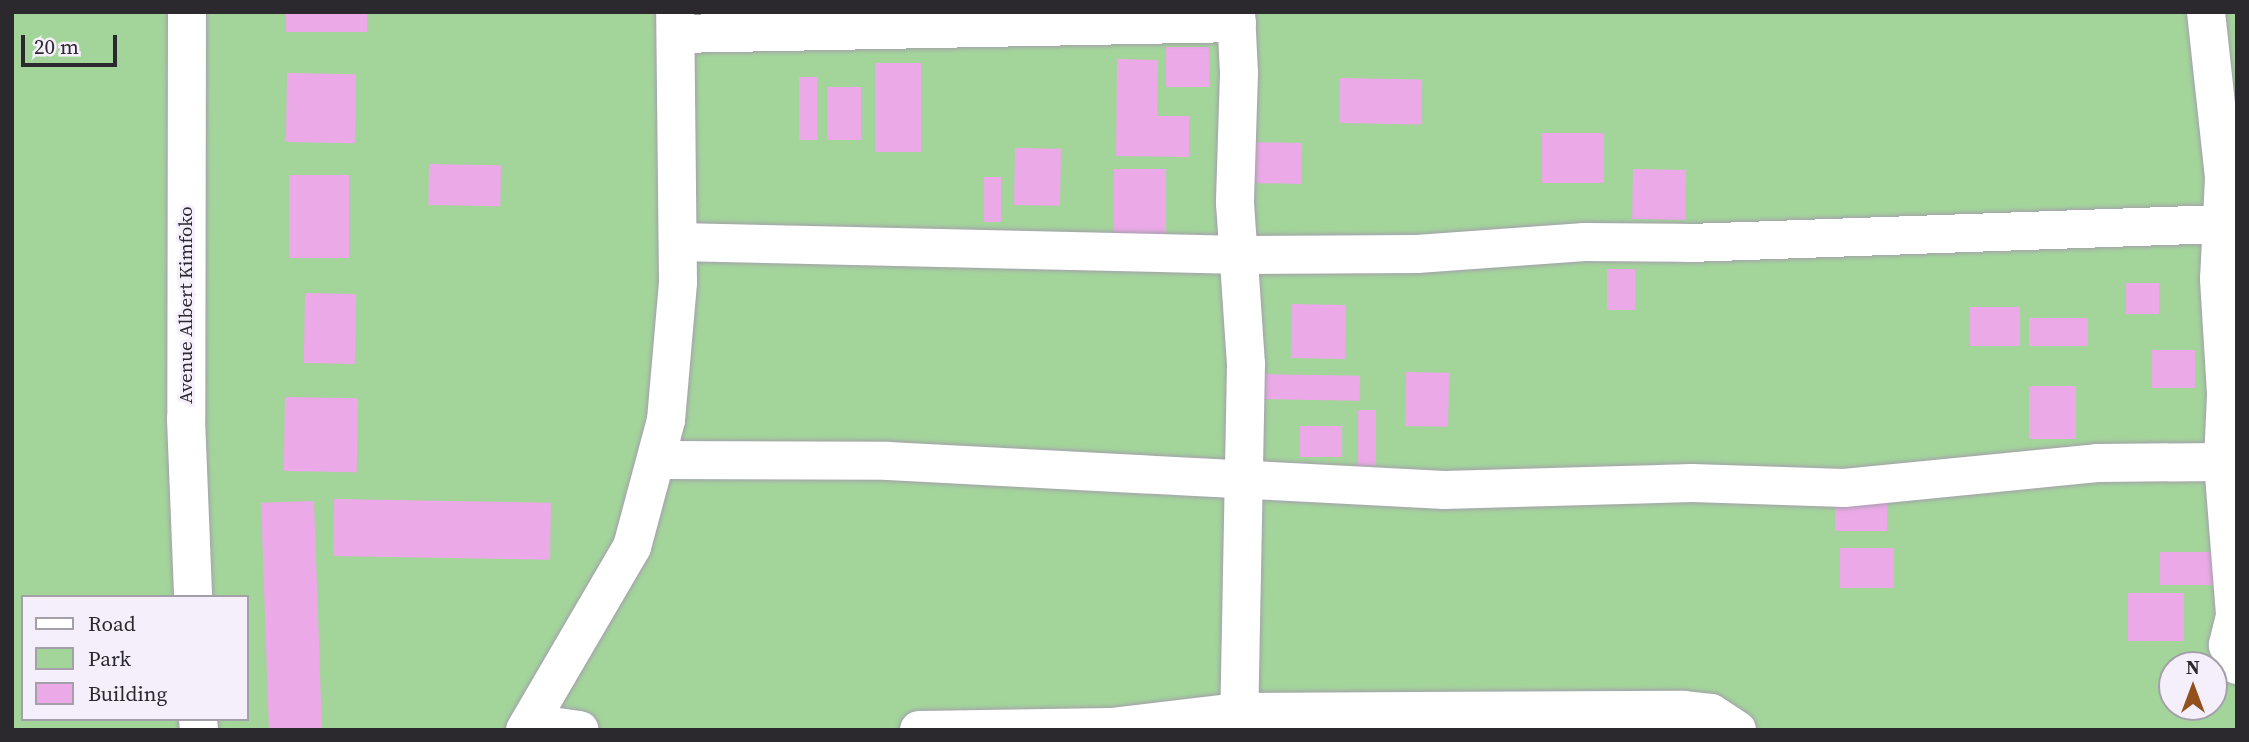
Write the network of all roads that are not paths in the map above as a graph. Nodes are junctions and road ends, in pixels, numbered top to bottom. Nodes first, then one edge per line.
1 (187, 12) edge
2 (2206, 12) edge
3 (1237, 18) edge
4 (675, 23) edge
5 (2230, 178) edge
6 (2221, 224) junction
7 (678, 242) junction
8 (1241, 255) junction
9 (2229, 449) edge
10 (657, 460) junction
11 (1241, 482) junction
12 (193, 595) edge
13 (2237, 665) edge
14 (1240, 721) edge
15 (527, 727) edge
16 (580, 730) edge
17 (919, 730) edge
18 (1737, 730) edge

1 - 12 street, Avenue Albert Kimfoko
2 - 5 street
3 - 4 street
3 - 8 street
4 - 7 street
5 - 6 street
6 - 8 street
6 - 9 street
7 - 8 street
7 - 10 street
8 - 11 street
9 - 11 street
9 - 13 street
10 - 11 street
10 - 15 street
11 - 14 street
14 - 17 street
14 - 18 street
15 - 16 street

